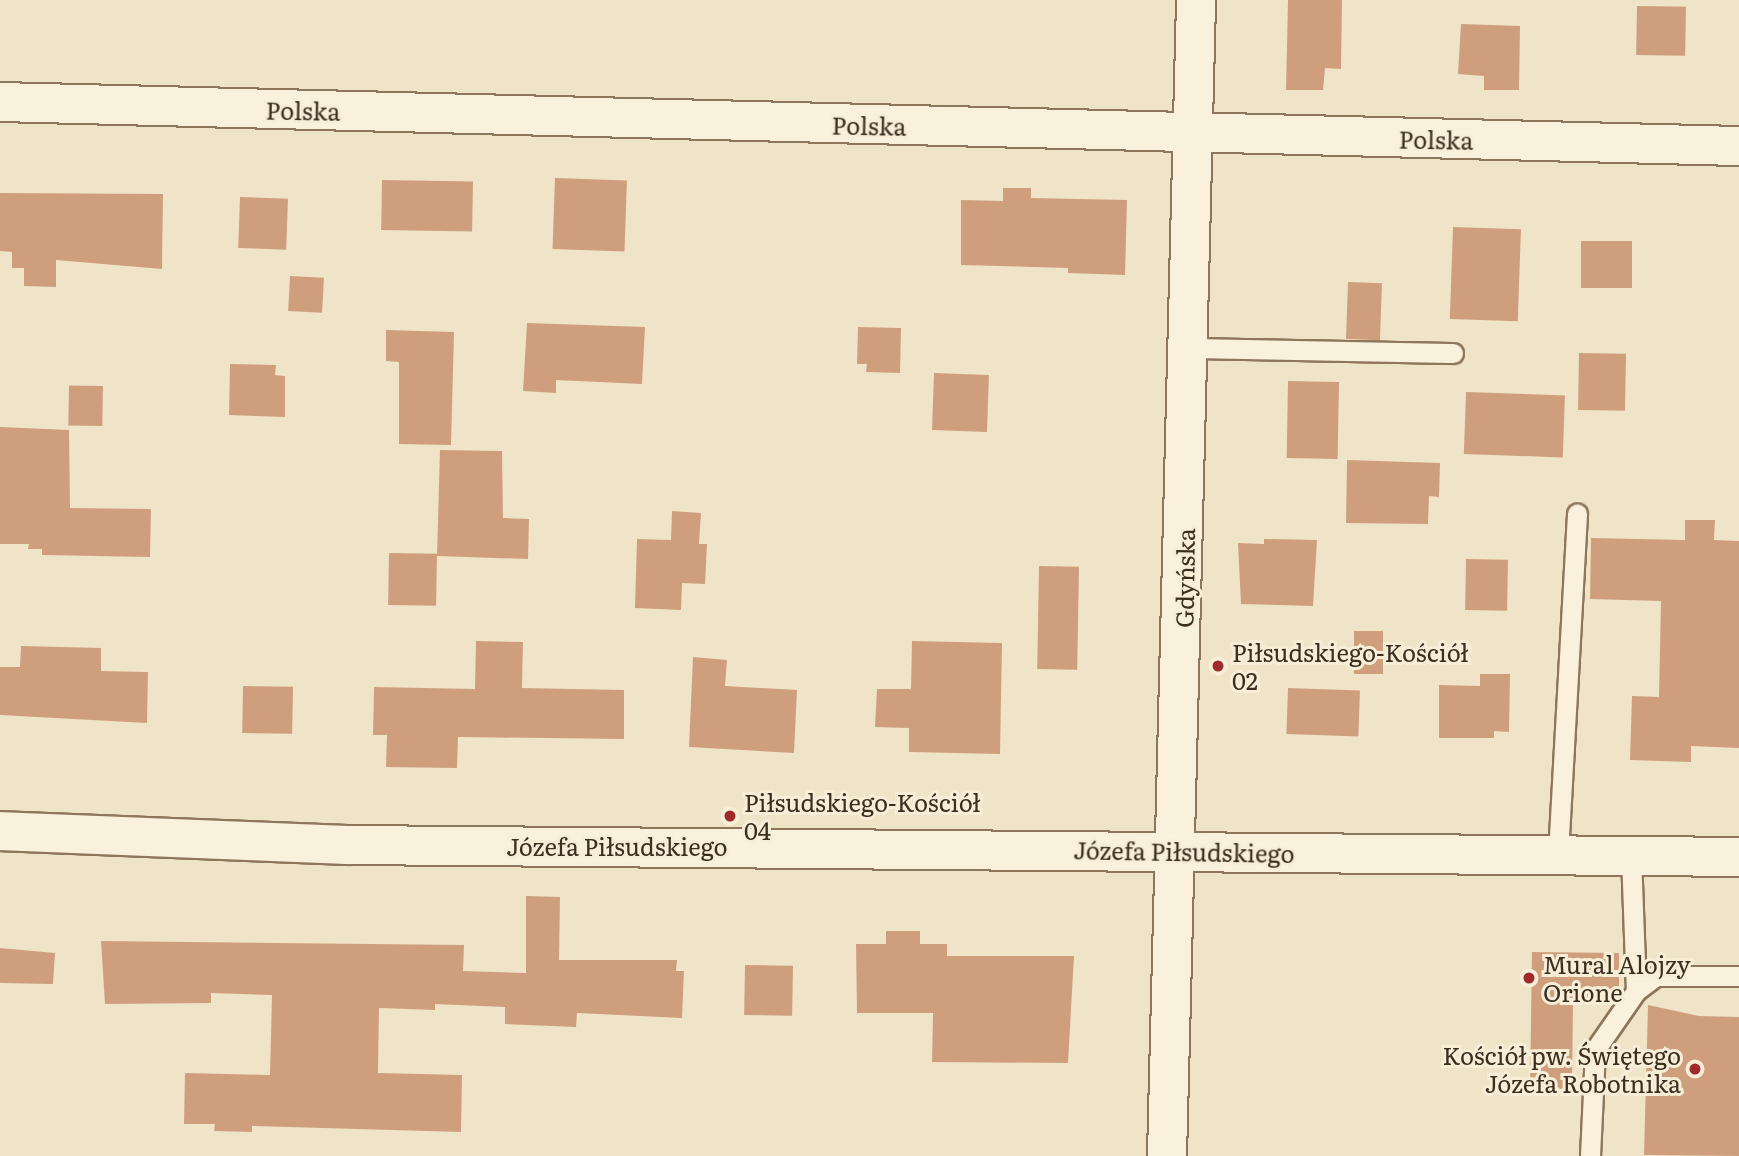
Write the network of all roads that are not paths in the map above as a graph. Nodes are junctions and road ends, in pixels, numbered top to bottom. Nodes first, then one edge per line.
1 (1196, 0) edge
2 (0, 102) edge
3 (1193, 133) junction
4 (1739, 146) edge
5 (1190, 348) junction
6 (1453, 353) dead end
7 (1577, 514) dead end
8 (0, 831) edge
9 (1178, 850) junction
10 (1558, 854) junction
11 (1631, 855) junction
12 (1739, 857) edge
13 (1739, 976) edge
14 (1636, 991) junction
15 (1167, 1156) edge
16 (1590, 1156) edge

1 - 3 street, Gdyńska
2 - 3 street, Polska
3 - 4 street, Polska
3 - 5 street, Gdyńska
5 - 6 lane
5 - 9 street, Gdyńska
7 - 10 lane
8 - 9 street, Józefa Piłsudskiego
9 - 10 street, Józefa Piłsudskiego
9 - 15 street, Gdyńska
10 - 11 street, Józefa Piłsudskiego
11 - 12 street, Józefa Piłsudskiego
11 - 14 lane
13 - 14 lane
14 - 16 lane

